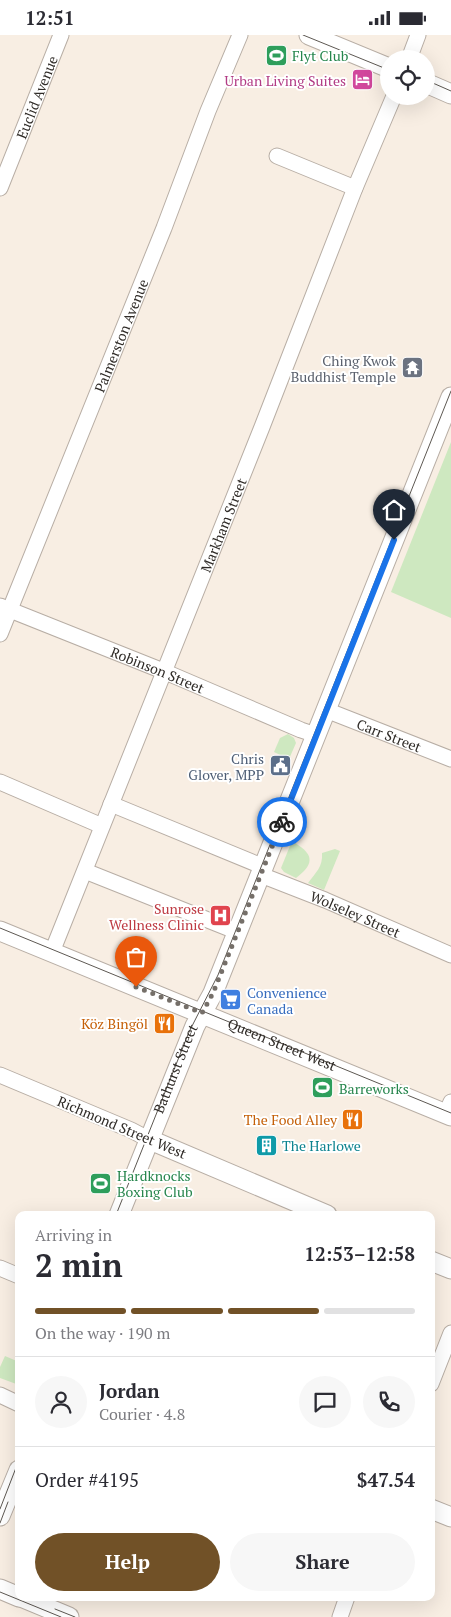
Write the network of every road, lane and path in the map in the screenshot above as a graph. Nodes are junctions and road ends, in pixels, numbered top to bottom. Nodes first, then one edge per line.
1 (61, 35) edge
2 (240, 35) edge
3 (309, 35) edge
4 (418, 35) edge
5 (412, 50) edge
6 (380, 64) edge
7 (435, 87) edge
8 (451, 94) edge
9 (390, 105) edge
10 (277, 156) dead end
11 (0, 188) edge
12 (356, 188) junction
13 (451, 397) edge
14 (5, 608) edge
15 (0, 635) edge
16 (163, 671) junction
17 (326, 709) junction
18 (316, 735) junction
19 (451, 759) edge
20 (0, 781) edge
21 (111, 804) junction
22 (102, 826) junction
23 (85, 871) junction
24 (262, 871) junction
25 (0, 931) edge
26 (238, 932) junction
27 (52, 952) junction
28 (451, 955) edge
29 (202, 1013) junction
30 (0, 1075) edge
31 (449, 1110) edge
32 (148, 1139) junction
33 (121, 1211) edge
34 (318, 1211) edge
35 (435, 1263) edge
36 (0, 1268) edge
37 (451, 1269) edge
38 (15, 1274) edge
39 (451, 1333) edge
40 (435, 1373) edge
41 (0, 1395) edge
42 (15, 1402) edge
43 (15, 1480) edge
44 (435, 1511) edge
45 (0, 1516) edge
46 (451, 1517) edge
47 (0, 1589) edge
48 (15, 1595) edge
49 (30, 1601) edge
50 (346, 1601) edge
51 (69, 1617) edge
52 (340, 1617) edge

1 - 11 street, Euclid Avenue
2 - 14 street, Palmerston Avenue
3 - 6 main road
4 - 5 street
7 - 8 main road
9 - 12 street, Markham Street
10 - 12 street
12 - 16 street, Markham Street
13 - 17 main road, Bathurst Street
14 - 15 street, Palmerston Avenue
14 - 16 street, Robinson Street
16 - 18 street, Robinson Street
16 - 21 street, Markham Street
17 - 18 main road, Bathurst Street
17 - 19 street, Carr Street
18 - 24 main road, Bathurst Street
20 - 22 street
21 - 22 street, Markham Street
21 - 24 street, Wolseley Street
22 - 23 street, Markham Street
23 - 26 street
23 - 27 street, Markham Street
24 - 26 main road, Bathurst Street
24 - 28 street, Wolseley Street
25 - 27 main road, Queen Street West
26 - 29 main road, Bathurst Street
27 - 29 main road, Queen Street West
29 - 31 main road, Queen Street West
29 - 32 main road, Bathurst Street
30 - 32 street, Richmond Street West
32 - 33 main road, Bathurst Street
32 - 34 main road, Richmond Street West
35 - 37 main road
36 - 38 street
39 - 40 street
41 - 42 street
43 - 45 main road
44 - 46 main road
47 - 48 main road
49 - 51 main road
50 - 52 street

